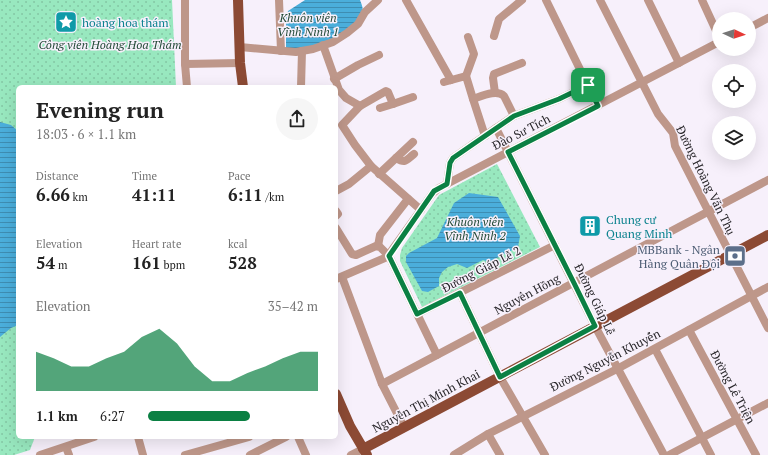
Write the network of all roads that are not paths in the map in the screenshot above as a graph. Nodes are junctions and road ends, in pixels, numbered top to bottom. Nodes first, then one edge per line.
1 (185, 0) edge
2 (238, 0) edge
3 (279, 0) edge
4 (378, 0) edge
5 (406, 0) edge
6 (522, 0) edge
7 (546, 0) edge
8 (600, 0) edge
9 (648, 0) edge
10 (702, 0) edge
11 (768, 18) edge
12 (712, 22) edge
13 (756, 24) edge
14 (494, 36) dead end
15 (468, 37) dead end
16 (323, 45) junction
17 (712, 46) edge
18 (240, 47) junction
19 (281, 51) junction
20 (302, 52) junction
21 (379, 55) dead end
22 (240, 63) junction
23 (522, 63) dead end
24 (679, 63) junction
25 (186, 64) junction
26 (466, 76) junction
27 (334, 79) junction
28 (642, 82) junction
29 (187, 85) edge
30 (243, 85) edge
31 (301, 85) edge
32 (337, 85) edge
33 (588, 85) junction
34 (338, 88) edge
35 (495, 93) junction
36 (413, 97) dead end
37 (473, 98) junction
38 (394, 104) junction
39 (360, 106) junction
40 (598, 106) junction
41 (380, 108) dead end
42 (514, 116) junction
43 (496, 128) junction
44 (485, 136) junction
45 (413, 142) dead end
46 (508, 152) junction
47 (414, 154) dead end
48 (396, 158) junction
49 (370, 166) junction
50 (379, 174) junction
51 (768, 180) edge
52 (447, 184) junction
53 (338, 190) edge
54 (408, 199) junction
55 (421, 210) junction
56 (708, 212) junction
57 (338, 231) edge
58 (768, 235) edge
59 (555, 245) junction
60 (378, 246) junction
61 (730, 255) junction
62 (389, 256) junction
63 (339, 278) edge
64 (574, 283) junction
65 (768, 287) edge
66 (460, 293) junction
67 (751, 296) junction
68 (417, 314) junction
69 (595, 326) junction
70 (768, 328) edge
71 (689, 330) junction
72 (479, 333) junction
73 (655, 349) junction
74 (437, 355) junction
75 (617, 369) junction
76 (500, 377) junction
77 (382, 384) junction
78 (338, 399) edge
79 (768, 403) edge
80 (522, 416) junction
81 (736, 420) junction
82 (404, 427) junction
83 (488, 434) junction
84 (701, 438) junction
85 (90, 439) edge
86 (139, 439) edge
87 (242, 439) edge
88 (282, 439) edge
89 (299, 439) edge
90 (67, 451) edge
91 (365, 452) edge
92 (40, 455) edge
93 (143, 455) edge
94 (188, 455) edge
95 (250, 455) edge
96 (306, 455) edge
97 (350, 455) edge
98 (454, 455) edge
99 (500, 455) edge
100 (545, 455) edge
101 (664, 455) edge
102 (669, 455) edge
103 (711, 455) edge
104 (756, 455) edge

1 - 25 street
2 - 18 main road
3 - 19 street
4 - 16 street
5 - 26 street
6 - 14 street
7 - 33 street
8 - 28 street, Đường Hoàng Văn Thụ
9 - 24 street
10 - 12 street
11 - 13 street
15 - 26 street
16 - 20 street
16 - 27 street
17 - 24 street, Đào Sư Tích
18 - 19 street
18 - 22 main road
19 - 20 street
20 - 31 street
21 - 27 street
22 - 25 street
22 - 30 main road
23 - 35 street
24 - 28 street, Đào Sư Tích
25 - 29 street
26 - 37 street
27 - 32 street
28 - 40 street, Đào Sư Tích
28 - 56 street, Đường Hoàng Văn Thụ
33 - 40 street
33 - 42 street
34 - 39 street
35 - 37 street
35 - 42 street
36 - 38 street
37 - 44 street
38 - 39 street
38 - 41 street
39 - 49 street
40 - 46 street, Đào Sư Tích
42 - 43 street
43 - 44 street
43 - 46 street, Đường Giáp Lễ
44 - 52 street
45 - 48 street
46 - 52 street, Đào Sư Tích
46 - 59 street, Đường Giáp Lễ
47 - 48 street
48 - 50 street
49 - 50 street
49 - 53 street
50 - 54 street
51 - 56 street, Nguyên Hồng
52 - 55 street, Đào Sư Tích
54 - 55 street
54 - 60 street
55 - 62 street, Đào Sư Tích
56 - 61 street, Đường Hoàng Văn Thụ
56 - 64 street, Nguyên Hồng
57 - 60 street
58 - 61 main road, Nguyễn Thị Minh Khai
59 - 64 street, Đường Giáp Lễ
59 - 66 street, Đường Giáp Lễ 2
60 - 62 street
61 - 67 street, Đường Hoàng Văn Thụ
61 - 69 main road, Nguyễn Thị Minh Khai
62 - 63 street
62 - 68 street
63 - 77 street
64 - 69 street, Đường Giáp Lễ
64 - 72 street, Nguyên Hồng
65 - 67 street, Đường Nguyễn Khuyến
66 - 68 street, Đường Giáp Lễ 2
66 - 72 street
67 - 70 street, Đường Hoàng Văn Thụ
67 - 71 street, Đường Nguyễn Khuyến
68 - 74 street
69 - 75 street, Đường Giáp Lễ
69 - 76 main road, Nguyễn Thị Minh Khai
71 - 73 street, Đường Nguyễn Khuyến
71 - 81 street, Đường Lê Triện
72 - 74 street, Nguyên Hồng
72 - 76 street
73 - 75 street, Đường Nguyễn Khuyến
73 - 84 street
74 - 77 street, Nguyên Hồng
75 - 80 street, Đường Nguyễn Khuyến
75 - 101 street, Đường Giáp Lễ
76 - 80 street
76 - 82 main road, Nguyễn Thị Minh Khai
77 - 82 street
78 - 91 main road
79 - 81 street
80 - 83 street, Đường Nguyễn Khuyến
80 - 100 street
81 - 84 street
81 - 104 street, Đường Lê Triện
82 - 91 main road, Nguyễn Thị Minh Khai
83 - 98 street, Đường Nguyễn Khuyến
83 - 99 street
84 - 102 street
84 - 103 street
85 - 90 street
86 - 93 street
87 - 94 street
88 - 95 street
89 - 96 street
90 - 92 street
91 - 97 street, Nguyễn Thị Minh Khai

